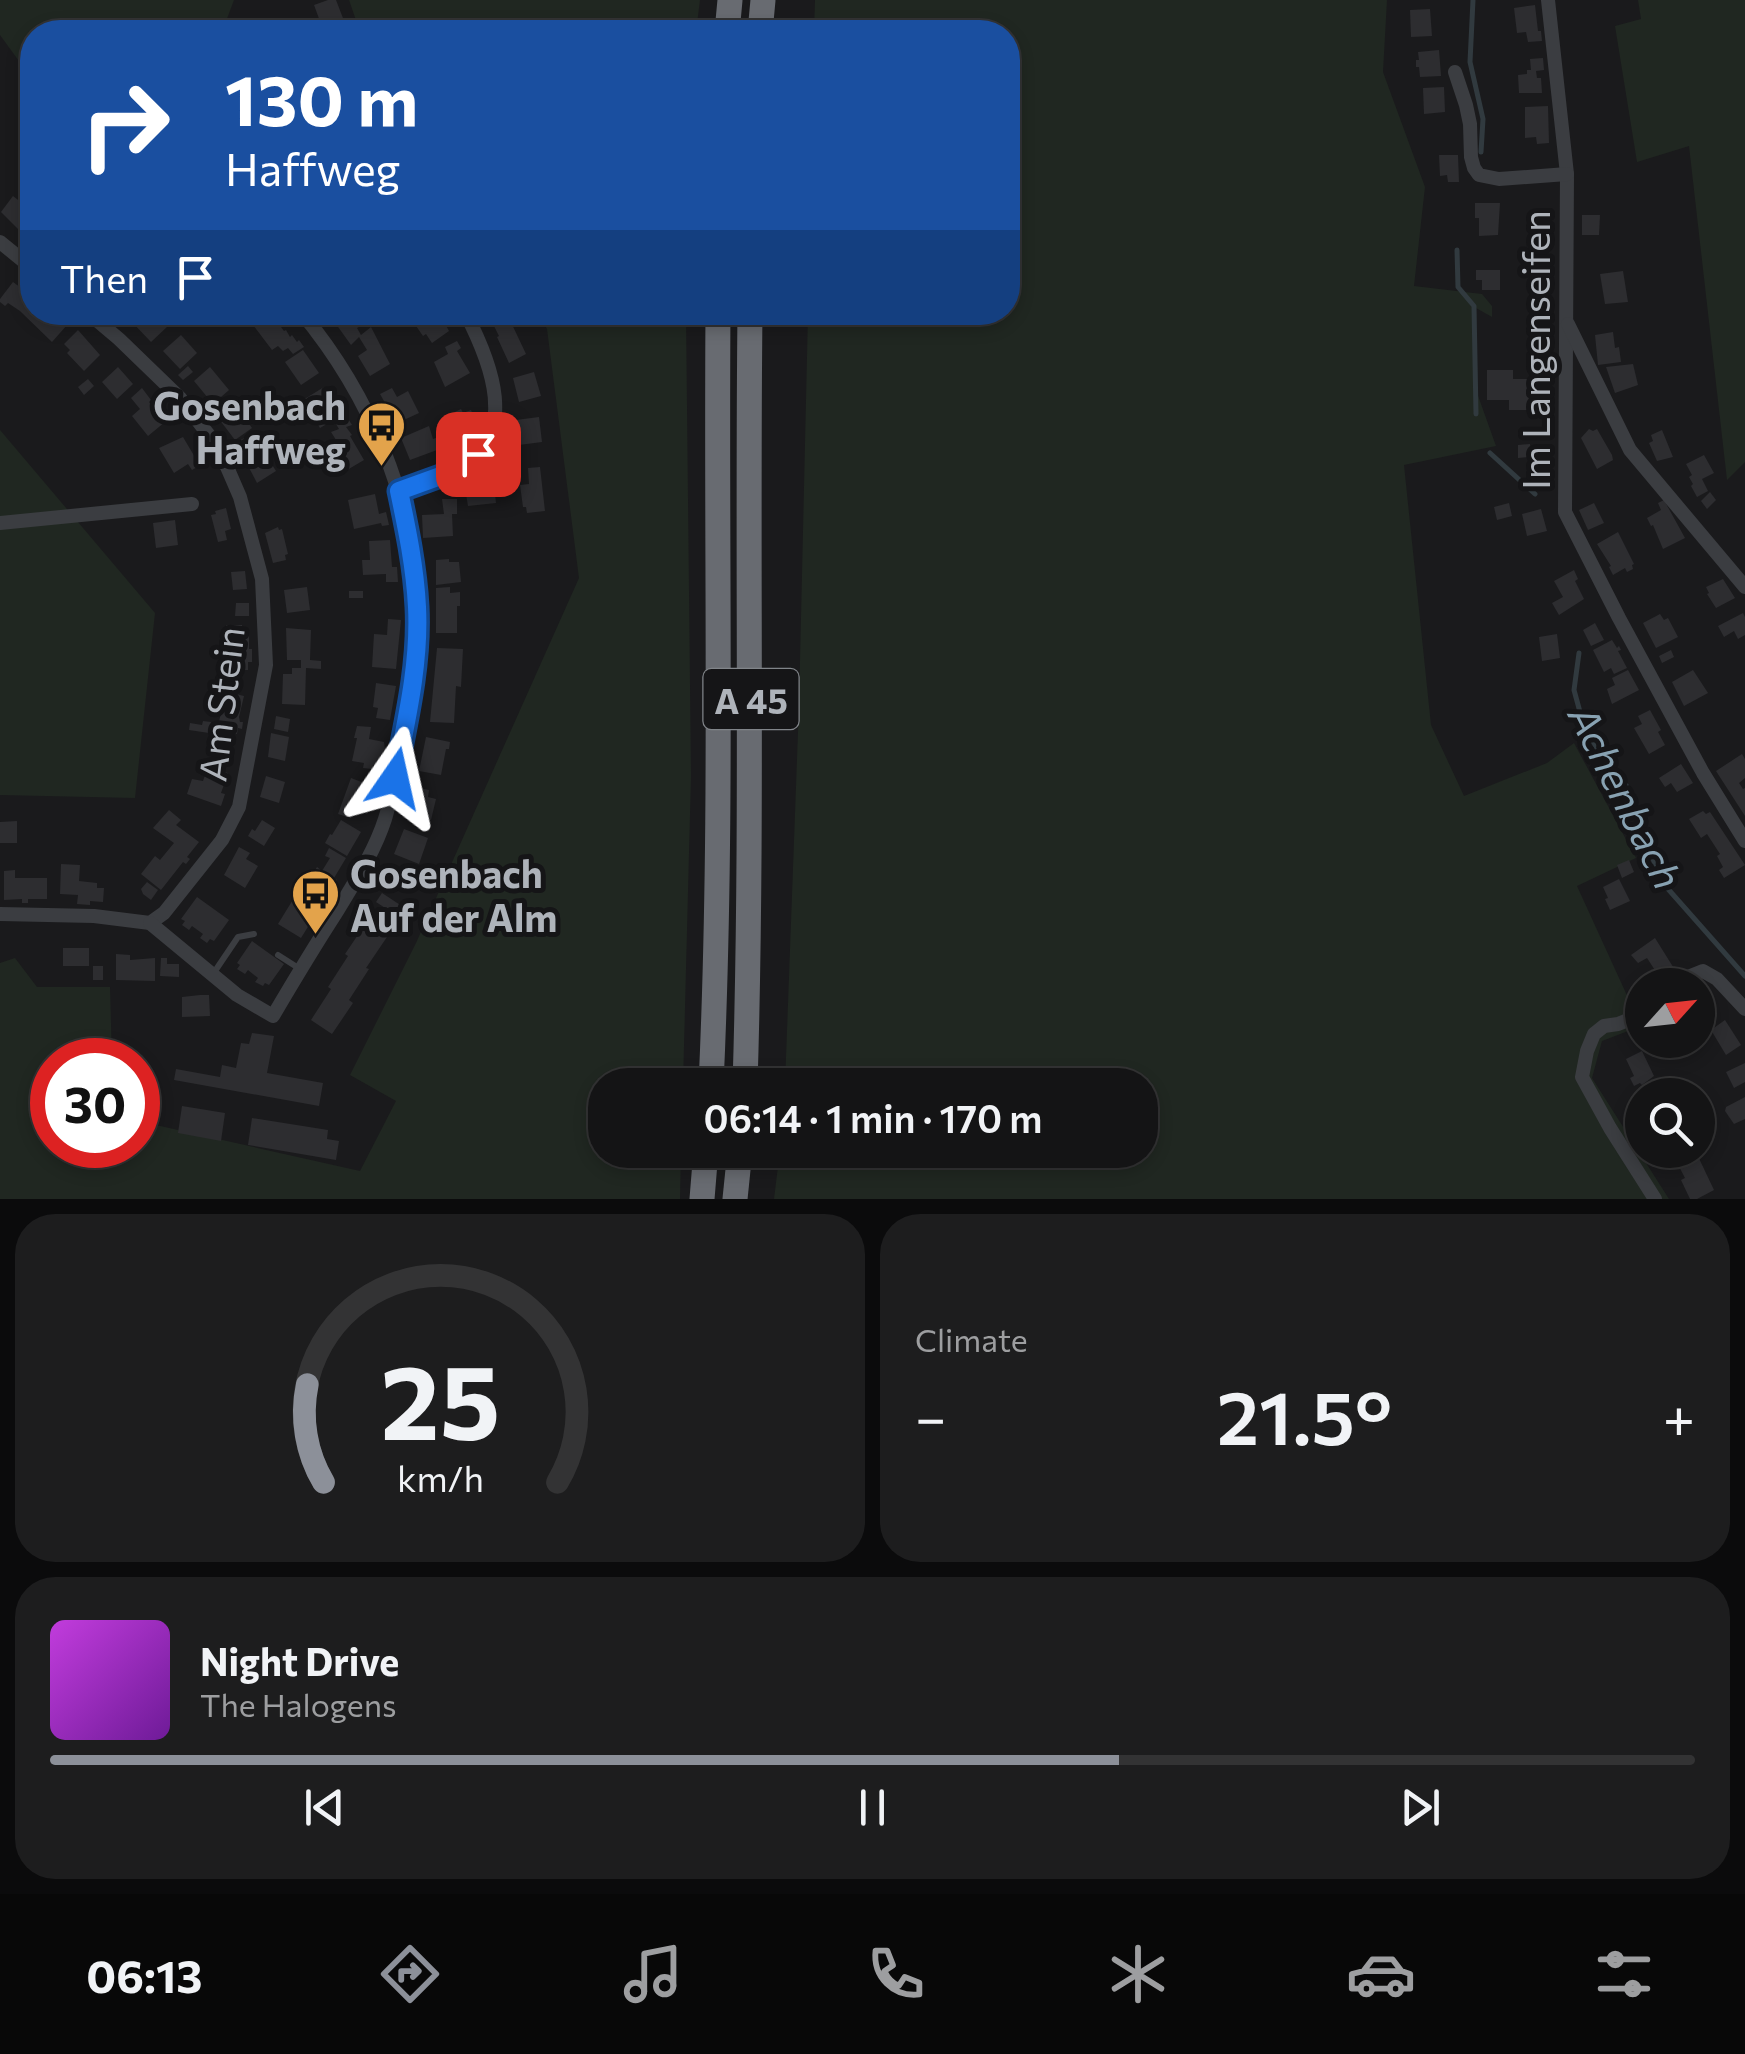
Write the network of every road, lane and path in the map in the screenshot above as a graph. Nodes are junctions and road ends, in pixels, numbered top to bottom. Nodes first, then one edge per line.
1 (1548, 0) edge
2 (1454, 72) dead end
3 (1567, 174) junction
4 (0, 242) edge
5 (20, 258) edge
6 (1566, 320) junction
7 (102, 325) edge
8 (311, 325) edge
9 (472, 325) edge
10 (718, 325) edge
11 (750, 325) edge
12 (399, 491) junction
13 (192, 504) dead end
14 (0, 523) edge
15 (1745, 588) edge
16 (1745, 841) edge
17 (0, 914) edge
18 (150, 923) junction
19 (254, 934) dead end
20 (278, 955) dead end
21 (301, 970) junction
22 (212, 975) junction
23 (1715, 976) edge
24 (1745, 1009) edge
25 (1625, 1021) edge
26 (713, 1068) edge
27 (745, 1068) edge
28 (705, 1168) edge
29 (738, 1168) edge
30 (702, 1199) edge
31 (735, 1199) edge
32 (1655, 1199) edge

1 - 3 street, Im Langenseifen
2 - 3 street, Im Langenseifen
3 - 6 street, Im Langenseifen
4 - 5 street
6 - 15 street
6 - 16 street, Im Langenseifen
7 - 18 street, Am Stein
8 - 12 street
9 - 12 street
10 - 26 highway, A 45
11 - 27 highway, A 45
12 - 21 street
13 - 14 street
17 - 18 street
18 - 22 street
19 - 22 lane
20 - 21 lane
21 - 22 street
23 - 24 street
25 - 32 street
28 - 30 highway
29 - 31 highway

